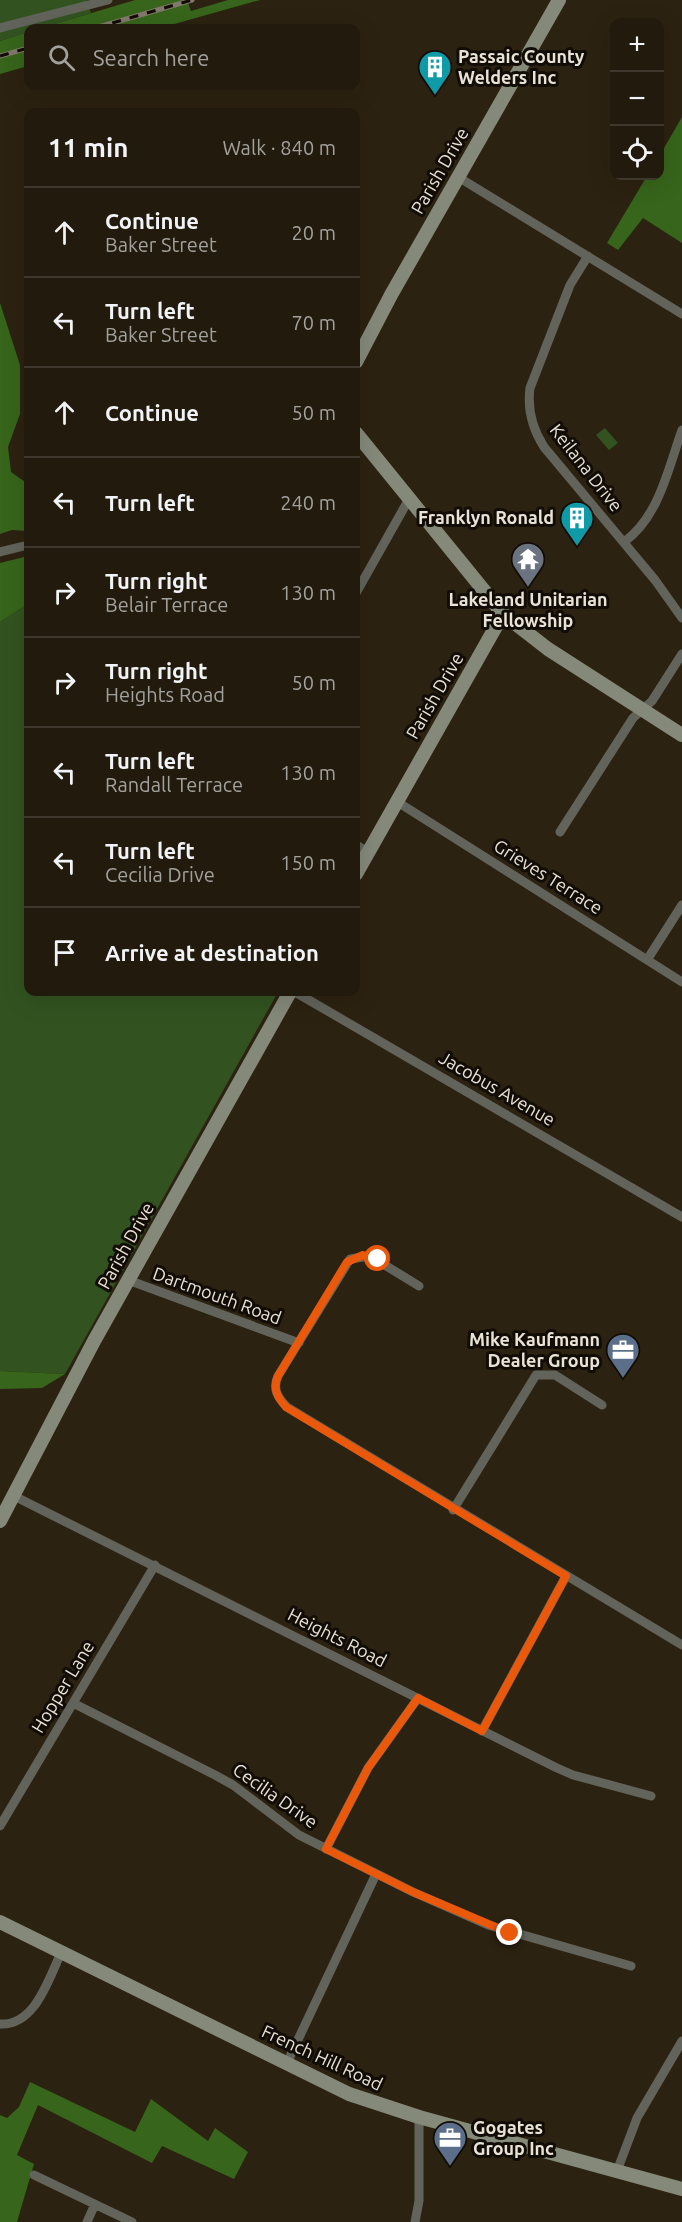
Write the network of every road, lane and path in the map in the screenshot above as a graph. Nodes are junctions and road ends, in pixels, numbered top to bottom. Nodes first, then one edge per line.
1 (108, 0) edge
2 (559, 0) edge
3 (0, 28) edge
4 (458, 177) junction
5 (588, 256) junction
6 (682, 314) edge
7 (360, 355) edge
8 (682, 430) edge
9 (360, 438) edge
10 (409, 499) junction
11 (624, 542) junction
12 (24, 546) edge
13 (0, 552) edge
14 (360, 586) edge
15 (503, 614) junction
16 (682, 618) edge
17 (682, 654) edge
18 (642, 709) junction
19 (682, 735) edge
20 (396, 801) junction
21 (561, 832) dead end
22 (360, 847) edge
23 (368, 852) junction
24 (360, 867) edge
25 (682, 905) edge
26 (647, 960) junction
27 (682, 982) edge
28 (288, 996) edge
29 (302, 996) edge
30 (682, 1217) edge
31 (128, 1281) junction
32 (419, 1286) dead end
33 (299, 1343) junction
34 (602, 1405) dead end
35 (14, 1496) junction
36 (453, 1510) junction
37 (0, 1521) edge
38 (155, 1565) junction
39 (566, 1576) junction
40 (682, 1646) edge
41 (418, 1698) junction
42 (73, 1703) junction
43 (482, 1731) junction
44 (651, 1796) dead end
45 (0, 1826) edge
46 (326, 1849) junction
47 (376, 1874) junction
48 (0, 1922) edge
49 (62, 1951) junction
50 (631, 1966) dead end
51 (0, 2024) edge
52 (682, 2041) edge
53 (287, 2063) junction
54 (419, 2117) junction
55 (617, 2171) junction
56 (34, 2175) dead end
57 (682, 2189) edge
58 (95, 2204) junction
59 (87, 2222) edge
60 (132, 2222) edge
61 (415, 2222) edge

1 - 3 street
2 - 4 street, Parish Drive
4 - 5 street
4 - 7 street, Parish Drive
5 - 6 street
5 - 11 street, Keilana Drive
8 - 11 street
9 - 10 street
10 - 14 street
10 - 15 street
11 - 16 street, Keilana Drive
12 - 13 street
15 - 18 street
15 - 20 street, Parish Drive
17 - 18 street
18 - 19 street
18 - 21 street
20 - 23 street, Parish Drive
20 - 26 street, Grieves Terrace
22 - 23 street
23 - 24 street, Parish Drive
25 - 26 street
26 - 27 street, Grieves Terrace
28 - 31 street, Parish Drive
29 - 30 street, Jacobus Avenue
31 - 33 street, Dartmouth Road
31 - 35 street, Parish Drive
32 - 33 street
33 - 36 street, Dartmouth Road
34 - 36 street
35 - 37 street, Parish Drive
35 - 38 street, Heights Road
36 - 39 street, Dartmouth Road
38 - 41 street, Heights Road
38 - 42 street, Hopper Lane
39 - 40 street, Dartmouth Road
39 - 43 street
41 - 43 street, Heights Road
41 - 46 street
42 - 45 street, Hopper Lane
42 - 46 street, Cecilia Drive
43 - 44 street, Heights Road
46 - 47 street, Cecilia Drive
47 - 50 street, Cecilia Drive
47 - 53 street
48 - 49 street, French Hill Road
49 - 51 street
49 - 53 street, French Hill Road
52 - 55 street
53 - 54 street, French Hill Road
54 - 55 street, French Hill Road
54 - 61 street
55 - 57 street, French Hill Road
56 - 58 street
58 - 59 street
58 - 60 street

